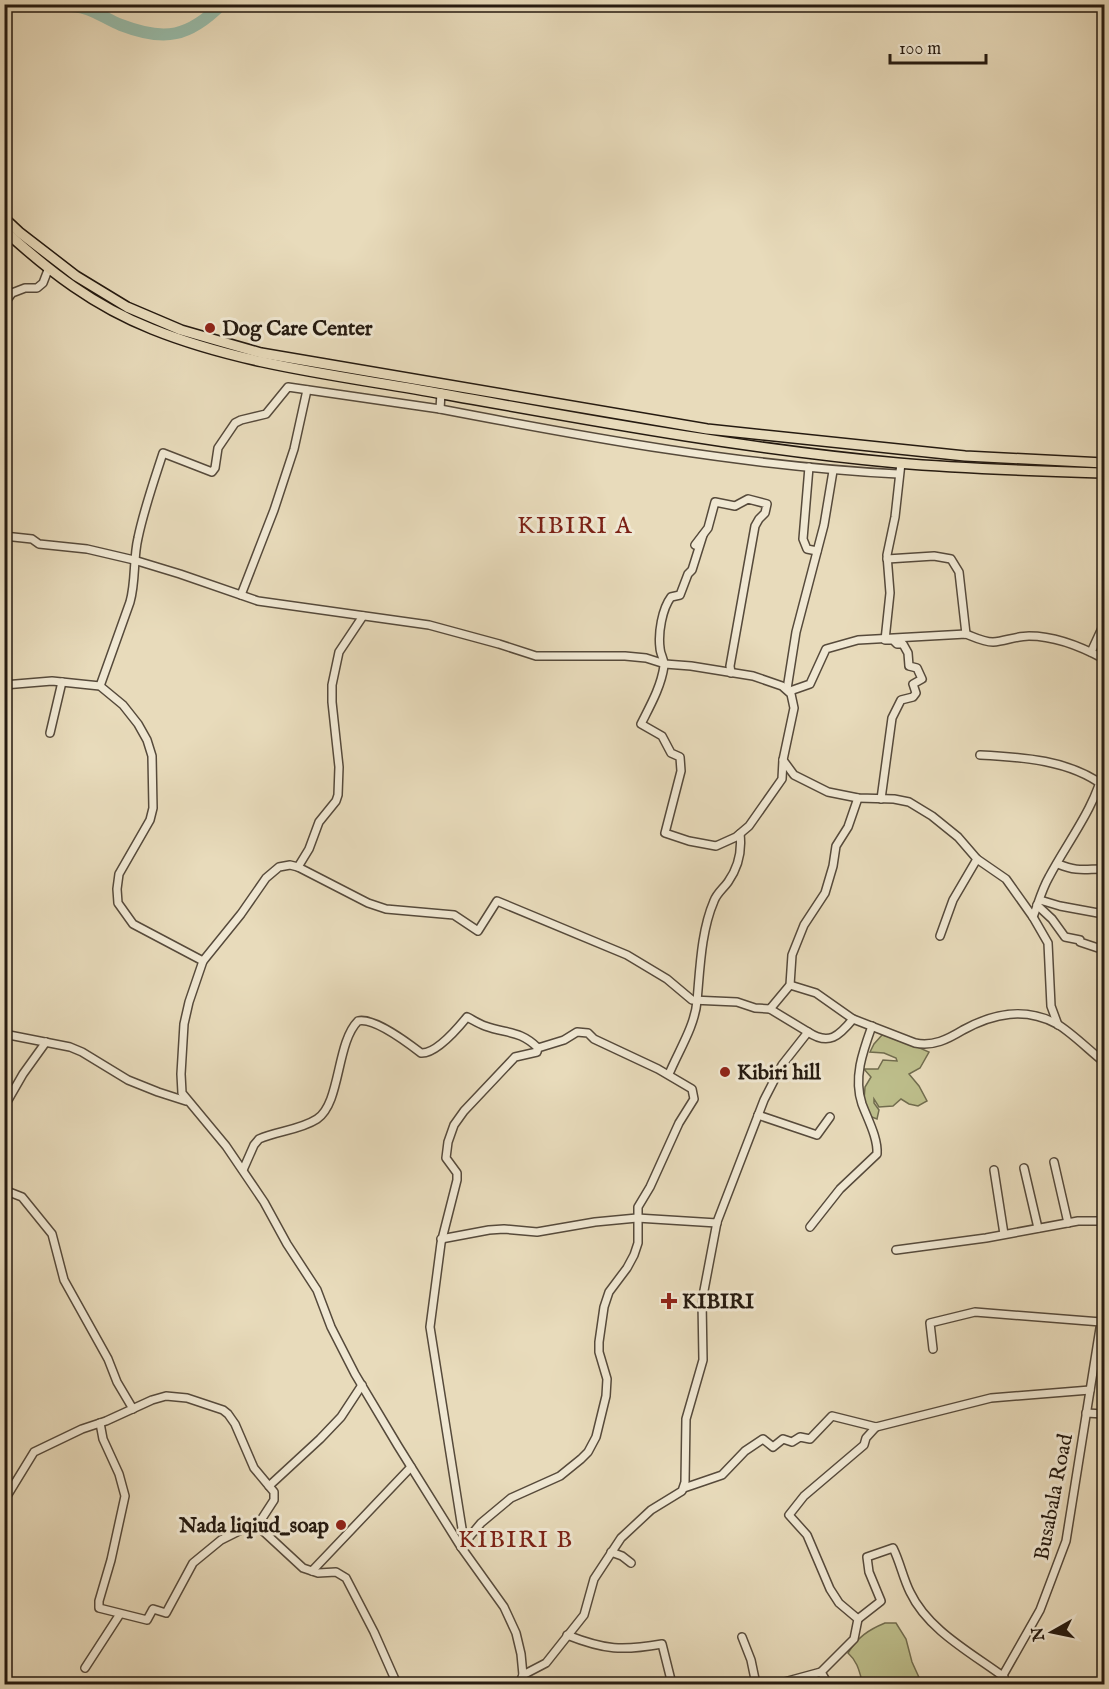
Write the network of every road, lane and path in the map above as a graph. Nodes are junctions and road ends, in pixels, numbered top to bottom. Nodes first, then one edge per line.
1 (4, 218) edge
2 (4, 230) edge
3 (48, 270) junction
4 (4, 304) edge
5 (307, 390) junction
6 (441, 393) junction
7 (440, 409) junction
8 (735, 443) junction
9 (734, 458) junction
10 (901, 463) junction
11 (1104, 463) edge
12 (809, 467) junction
13 (833, 471) junction
14 (1104, 473) edge
15 (898, 474) junction
16 (703, 535) junction
17 (4, 536) edge
18 (695, 544) dead end
19 (817, 551) junction
20 (887, 559) junction
21 (134, 560) junction
22 (241, 596) junction
23 (363, 616) junction
24 (1104, 616) edge
25 (966, 634) junction
26 (885, 640) junction
27 (1091, 652) junction
28 (1104, 659) edge
29 (664, 664) junction
30 (731, 673) junction
31 (62, 682) junction
32 (4, 685) edge
33 (100, 686) junction
34 (788, 690) junction
35 (50, 733) dead end
36 (980, 754) dead end
37 (783, 760) junction
38 (1104, 768) edge
39 (794, 776) junction
40 (782, 779) junction
41 (1102, 784) edge
42 (858, 798) junction
43 (881, 799) junction
44 (740, 834) junction
45 (977, 859) junction
46 (1058, 864) junction
47 (298, 867) junction
48 (1104, 869) edge
49 (1104, 898) edge
50 (1039, 903) junction
51 (1033, 917) junction
52 (940, 936) dead end
53 (1104, 950) edge
54 (203, 961) junction
55 (790, 985) junction
56 (697, 1001) junction
57 (771, 1009) junction
58 (853, 1019) junction
59 (1058, 1025) junction
60 (872, 1026) junction
61 (808, 1032) junction
62 (4, 1034) edge
63 (46, 1042) junction
64 (538, 1048) junction
65 (1104, 1062) edge
66 (669, 1074) junction
67 (187, 1101) junction
68 (4, 1107) edge
69 (758, 1115) junction
70 (830, 1117) dead end
71 (1054, 1162) dead end
72 (1024, 1168) dead end
73 (243, 1170) junction
74 (994, 1170) dead end
75 (4, 1190) edge
76 (637, 1218) junction
77 (1104, 1221) edge
78 (717, 1223) junction
79 (1068, 1223) junction
80 (810, 1227) dead end
81 (1038, 1228) junction
82 (1004, 1234) junction
83 (441, 1239) junction
84 (896, 1250) dead end
85 (1104, 1303) edge
86 (1101, 1322) junction
87 (933, 1349) dead end
88 (362, 1385) junction
89 (1090, 1390) junction
90 (133, 1408) junction
91 (1086, 1413) junction
92 (1104, 1414) edge
93 (100, 1423) junction
94 (876, 1426) junction
95 (411, 1467) junction
96 (268, 1486) junction
97 (684, 1488) junction
98 (4, 1501) edge
99 (261, 1520) junction
100 (463, 1544) junction
101 (611, 1552) junction
102 (631, 1563) dead end
103 (312, 1571) junction
104 (120, 1614) junction
105 (858, 1619) junction
106 (567, 1635) junction
107 (742, 1637) dead end
108 (85, 1668) dead end
109 (821, 1672) junction
110 (523, 1675) junction
111 (1004, 1677) junction
112 (397, 1684) edge
113 (519, 1684) edge
114 (672, 1684) edge
115 (756, 1684) edge
116 (777, 1684) edge
117 (828, 1684) edge
118 (998, 1684) edge

1 - 11 highway
2 - 3 highway
3 - 4 street
3 - 6 highway
5 - 7 street
5 - 21 street
5 - 22 street
6 - 7 street
6 - 8 highway
7 - 9 street
8 - 9 street
8 - 10 highway
9 - 12 street
10 - 14 highway
10 - 15 street
12 - 13 street
12 - 19 street
13 - 15 street
13 - 19 street
15 - 20 street
16 - 18 street
16 - 29 street
16 - 30 street
17 - 21 street
19 - 34 street
20 - 25 street
20 - 26 street
21 - 22 street
21 - 33 street
22 - 23 street
23 - 29 street
23 - 47 street
24 - 27 street
25 - 26 street
25 - 27 street
26 - 34 street
26 - 43 street
27 - 28 street
29 - 30 street
29 - 44 street
30 - 34 street
31 - 32 street
31 - 33 street
31 - 35 street
33 - 54 street
34 - 37 street
36 - 41 street
37 - 39 street
37 - 40 street
38 - 41 street
39 - 40 street
39 - 42 street
40 - 44 street
41 - 46 street
42 - 43 street
42 - 55 street
43 - 45 street
44 - 56 street
45 - 51 street
45 - 52 street
46 - 48 street
46 - 50 street
47 - 54 street
47 - 56 street
49 - 50 street
50 - 51 street
50 - 53 street
51 - 59 street
54 - 67 street
55 - 57 street
55 - 58 street
56 - 57 street
56 - 66 street
57 - 61 street
58 - 60 street
58 - 61 street
59 - 60 street
59 - 65 street
60 - 80 street
61 - 69 street
62 - 63 street
63 - 67 street
63 - 68 street
64 - 66 street
64 - 73 street
64 - 83 street
66 - 76 street
67 - 73 street
69 - 70 street
69 - 78 street
71 - 79 street
72 - 81 street
73 - 88 street
74 - 82 street
75 - 90 street
76 - 78 street
76 - 83 street
76 - 100 street
77 - 79 street
78 - 97 street
79 - 81 street
81 - 82 street
82 - 84 street
83 - 100 street
85 - 86 street, Busabala Road
86 - 87 street
86 - 89 street, Busabala Road
88 - 95 street
88 - 96 street
89 - 91 street, Busabala Road
89 - 94 street
90 - 93 street
90 - 96 street
91 - 92 street
91 - 111 street, Busabala Road
93 - 98 street
93 - 104 street
94 - 97 street
94 - 105 street
95 - 100 street
95 - 103 street
96 - 99 street
97 - 101 street
99 - 103 street
99 - 104 street
100 - 110 street
101 - 102 street
101 - 106 street
103 - 112 street
104 - 108 street
105 - 109 street
105 - 111 street
106 - 110 street
106 - 114 street
107 - 115 street
109 - 116 street
109 - 117 street
110 - 113 street
111 - 118 street, Busabala Road

